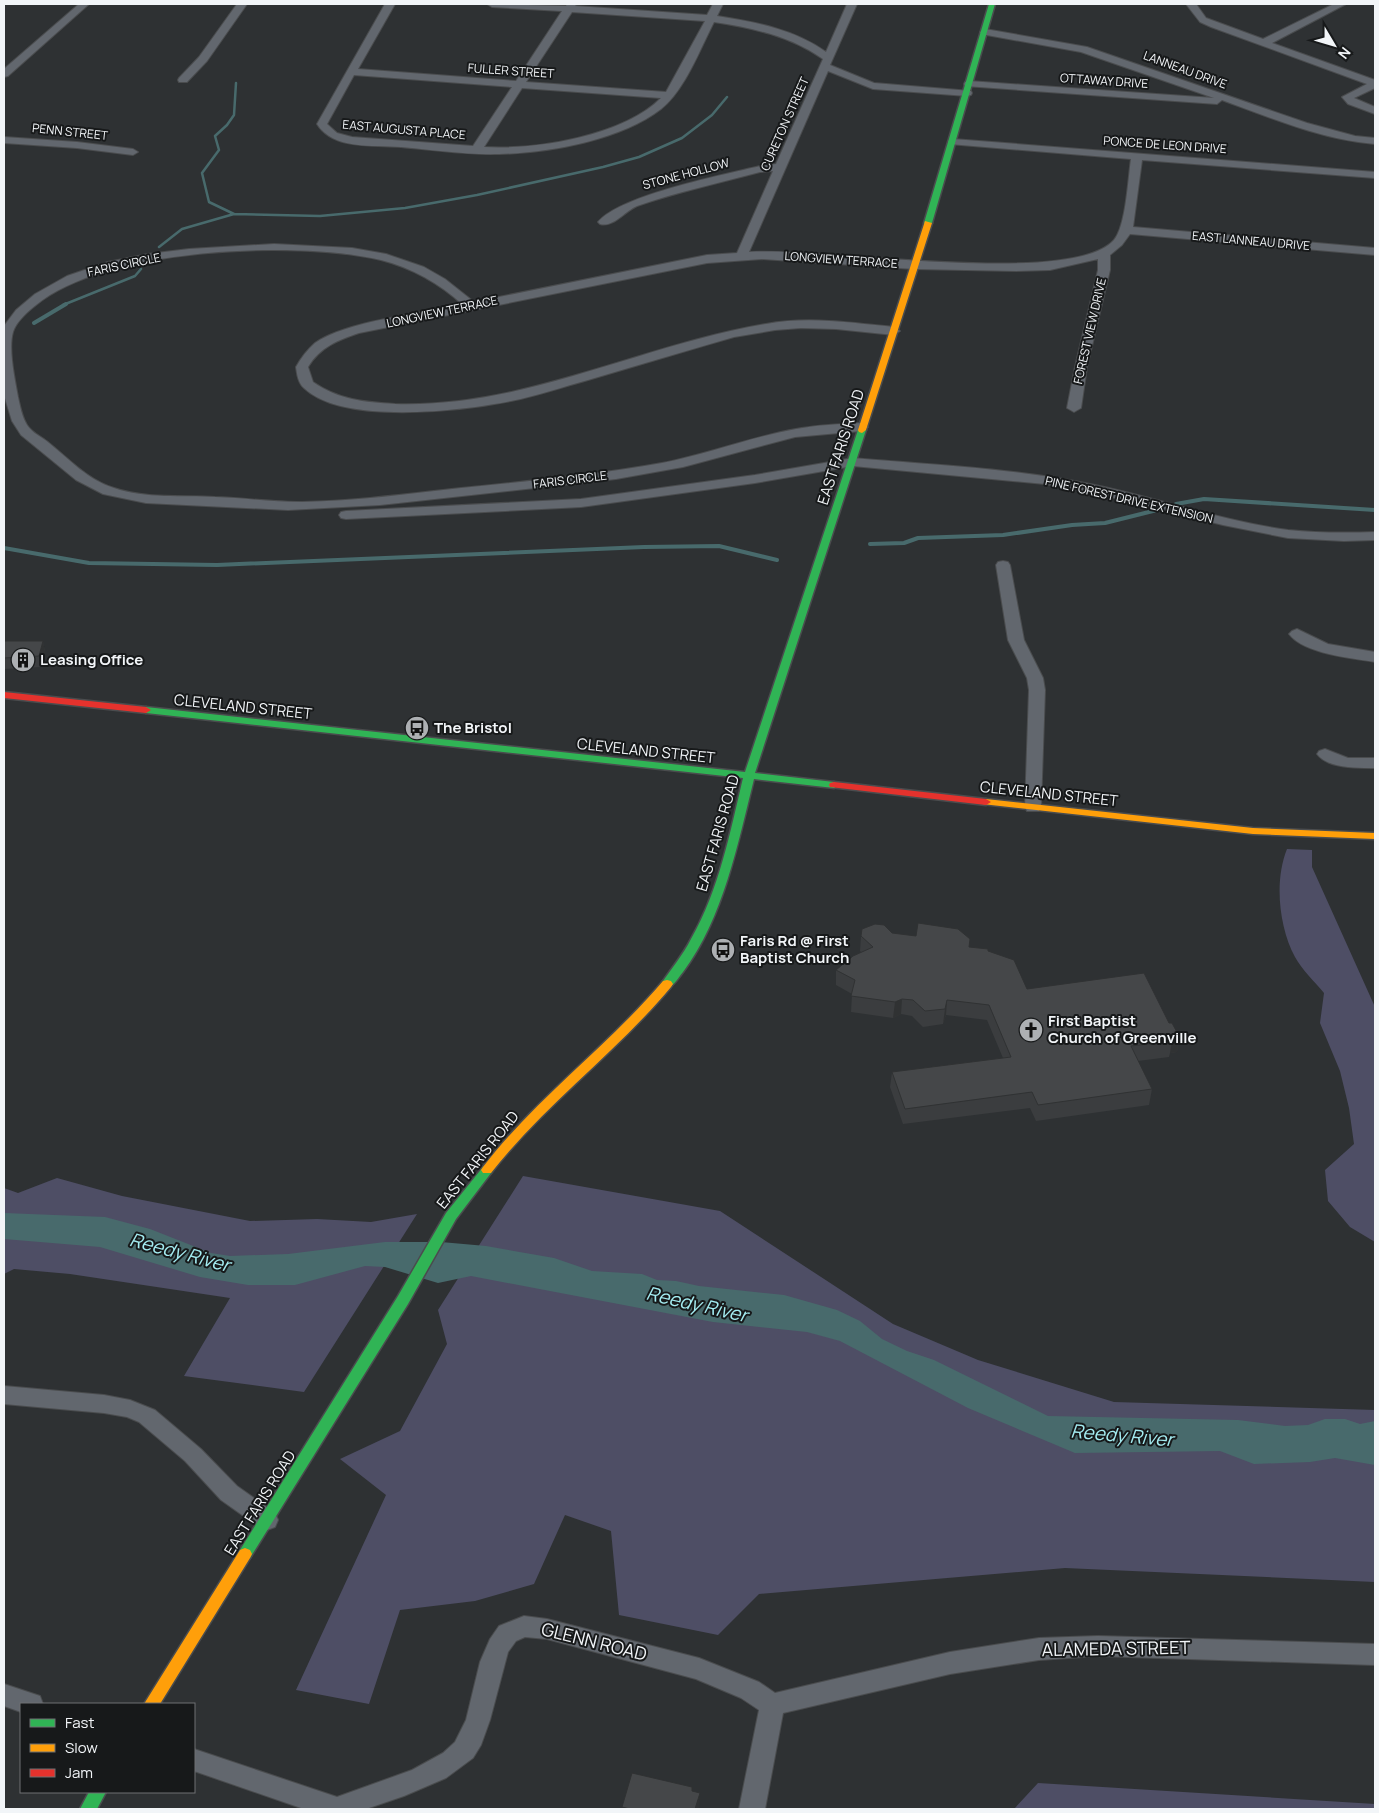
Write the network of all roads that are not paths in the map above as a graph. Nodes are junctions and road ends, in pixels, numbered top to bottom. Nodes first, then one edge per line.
1 (84, 4) edge
2 (242, 4) edge
3 (390, 4) edge
4 (492, 4) edge
5 (718, 4) edge
6 (852, 4) edge
7 (992, 4) edge
8 (1191, 4) edge
9 (1341, 4) edge
10 (570, 6) edge
11 (710, 18) junction
12 (985, 32) junction
13 (1264, 42) junction
14 (827, 63) junction
15 (351, 72) junction
16 (4, 74) edge
17 (183, 80) dead end
18 (1375, 83) edge
19 (518, 84) junction
20 (968, 89) junction
21 (669, 95) junction
22 (1238, 102) junction
23 (1375, 112) edge
24 (4, 140) edge
25 (1375, 141) edge
26 (953, 142) junction
27 (476, 150) junction
28 (133, 152) dead end
29 (1137, 156) junction
30 (781, 167) junction
31 (1375, 176) edge
32 (604, 222) dead end
33 (1127, 230) junction
34 (1375, 252) edge
35 (1104, 254) junction
36 (742, 255) junction
37 (914, 265) junction
38 (471, 306) junction
39 (894, 331) junction
40 (1074, 408) dead end
41 (862, 427) junction
42 (853, 462) junction
43 (274, 505) junction
44 (1375, 536) edge
45 (1003, 565) dead end
46 (1297, 634) dead end
47 (1375, 657) edge
48 (4, 695) edge
49 (1325, 754) dead end
50 (1375, 763) edge
51 (749, 777) junction
52 (1033, 807) junction
53 (1375, 836) edge
54 (4, 1395) edge
55 (267, 1520) junction
56 (1375, 1656) edge
57 (4, 1695) edge
58 (28, 1703) edge
59 (153, 1703) edge
60 (772, 1705) junction
61 (195, 1760) edge
62 (97, 1793) edge
63 (88, 1809) edge
64 (338, 1809) edge
65 (752, 1809) edge

1 - 16 street
2 - 17 street
3 - 15 street, EAST AUGUSTA PLACE
4 - 10 street, OTTAWAY DRIVE
5 - 11 street
6 - 14 street, CURETON STREET
7 - 12 main road, EAST FARIS ROAD
8 - 13 street
9 - 13 street
10 - 11 street, OTTAWAY DRIVE
10 - 19 street
11 - 14 street, OTTAWAY DRIVE
11 - 21 street
12 - 20 main road, EAST FARIS ROAD
12 - 22 street, LANNEAU DRIVE
13 - 18 street
14 - 20 street, OTTAWAY DRIVE
14 - 30 street, CURETON STREET
15 - 19 street, FULLER STREET
15 - 27 street, EAST AUGUSTA PLACE
18 - 23 street
19 - 21 street, FULLER STREET
19 - 27 street
20 - 22 street, OTTAWAY DRIVE
20 - 26 main road, EAST FARIS ROAD
21 - 27 street
22 - 25 street, LANNEAU DRIVE
24 - 28 street, PENN STREET
26 - 29 street, PONCE DE LEON DRIVE
26 - 37 main road, EAST FARIS ROAD
29 - 31 street, PONCE DE LEON DRIVE
29 - 33 street
30 - 32 street, STONE HOLLOW
30 - 36 street, CURETON STREET
33 - 34 street, EAST LANNEAU DRIVE
33 - 35 street
35 - 37 street, LONGVIEW TERRACE
35 - 40 street, FOREST VIEW DRIVE
36 - 37 street, LONGVIEW TERRACE
36 - 38 street, LONGVIEW TERRACE
37 - 39 main road, EAST FARIS ROAD
38 - 39 street, LONGVIEW TERRACE
38 - 43 street, FARIS CIRCLE
39 - 41 main road, EAST FARIS ROAD
41 - 42 main road, EAST FARIS ROAD
41 - 43 street, FARIS CIRCLE
42 - 43 street, FARIS CIRCLE
42 - 44 street, PINE FOREST DRIVE EXTENSION
42 - 51 main road, EAST FARIS ROAD
45 - 52 street
46 - 47 street
48 - 51 main road, CLEVELAND STREET
49 - 50 street
51 - 52 main road, CLEVELAND STREET
51 - 55 main road, EAST FARIS ROAD
52 - 53 main road, CLEVELAND STREET
54 - 55 street
55 - 59 main road, EAST FARIS ROAD
56 - 60 street, ALAMEDA STREET
57 - 58 street
60 - 64 street, GLENN ROAD
60 - 65 street
61 - 64 street
62 - 63 main road

